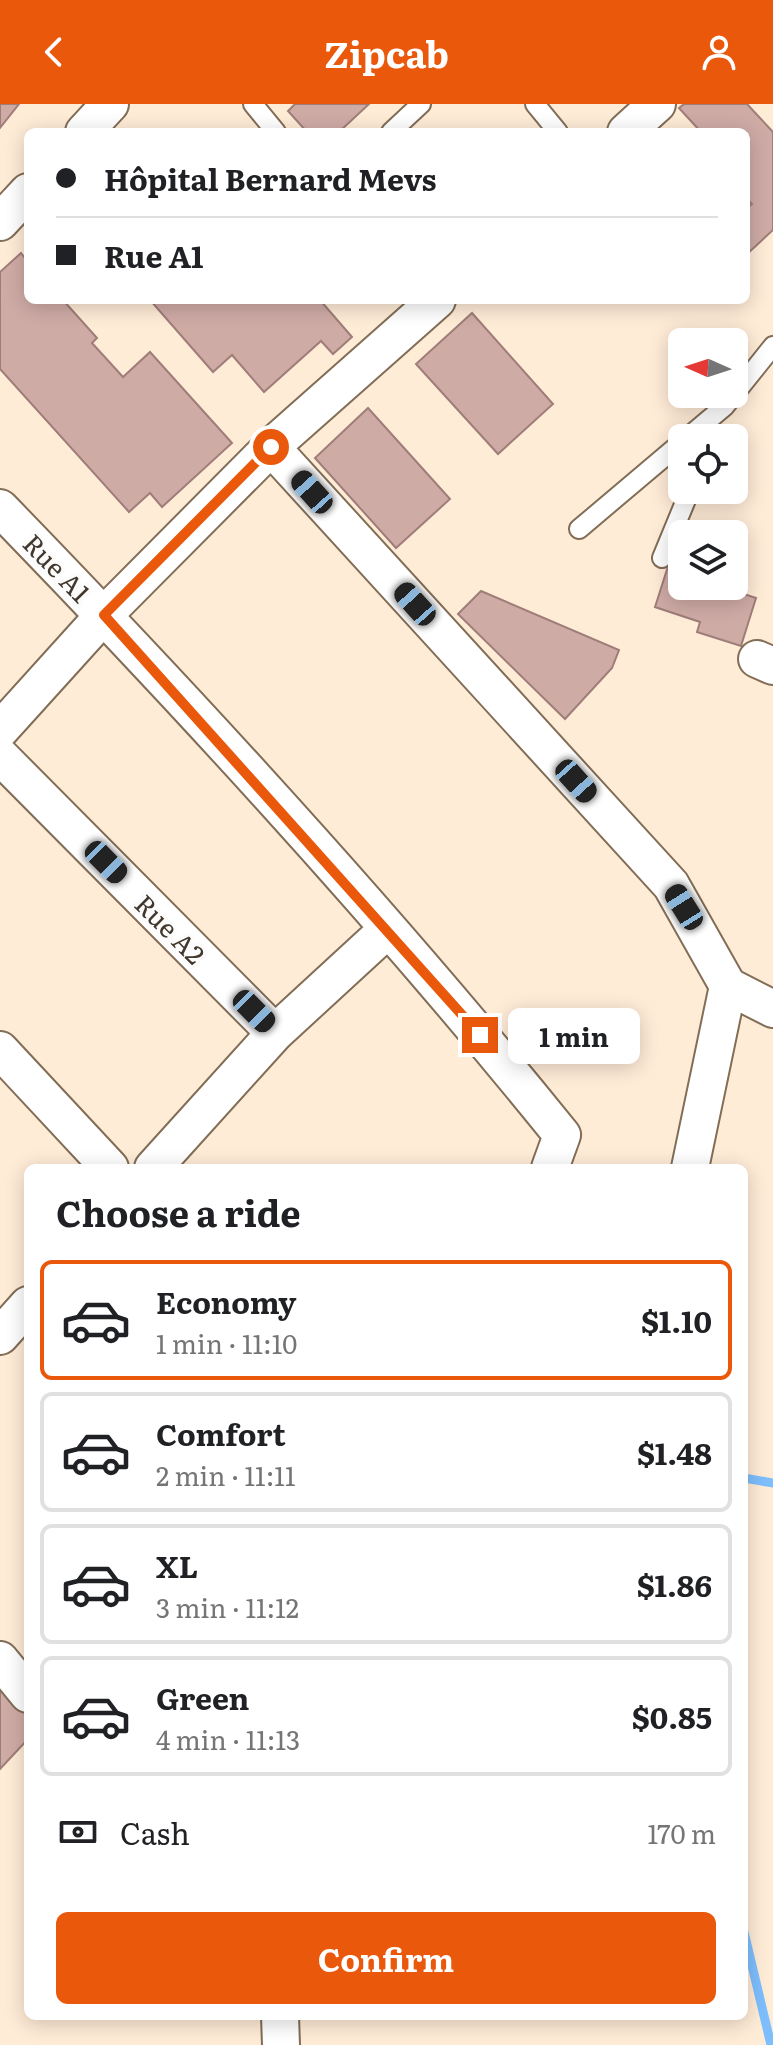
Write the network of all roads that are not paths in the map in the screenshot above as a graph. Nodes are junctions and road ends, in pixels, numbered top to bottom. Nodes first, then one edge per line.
1 (110, 104) edge
2 (253, 104) edge
3 (421, 104) edge
4 (535, 104) edge
5 (657, 104) edge
6 (88, 128) edge
7 (273, 128) edge
8 (395, 128) edge
9 (555, 128) edge
10 (630, 128) edge
11 (24, 196) edge
12 (0, 222) edge
13 (432, 304) edge
14 (773, 346) edge
15 (748, 377) edge
16 (723, 408) edge
17 (704, 424) edge
18 (271, 447) junction
19 (668, 454) edge
20 (684, 504) edge
21 (0, 508) edge
22 (579, 529) dead end
23 (662, 558) dead end
24 (104, 615) junction
25 (0, 730) edge
26 (0, 756) edge
27 (388, 929) junction
28 (728, 986) junction
29 (773, 1009) edge
30 (275, 1033) junction
31 (0, 1050) edge
32 (106, 1164) edge
33 (157, 1164) edge
34 (551, 1164) edge
35 (691, 1164) edge
36 (24, 1309) edge
37 (0, 1336) edge
38 (0, 1660) edge
39 (24, 1689) edge
40 (280, 2020) edge
41 (281, 2045) edge

1 - 6 street
2 - 7 lane
3 - 8 lane
4 - 9 lane
5 - 10 street
11 - 12 street
13 - 18 street
14 - 15 lane
16 - 17 lane
18 - 24 street
18 - 28 street
19 - 22 lane
20 - 23 lane
21 - 24 street, Rue A1
24 - 25 street
24 - 27 street, Rue A1
26 - 30 street, Rue A2
27 - 30 street
27 - 34 street, Rue A1
28 - 29 street
28 - 35 street
30 - 33 street
31 - 32 street
36 - 37 street
38 - 39 street
40 - 41 street

